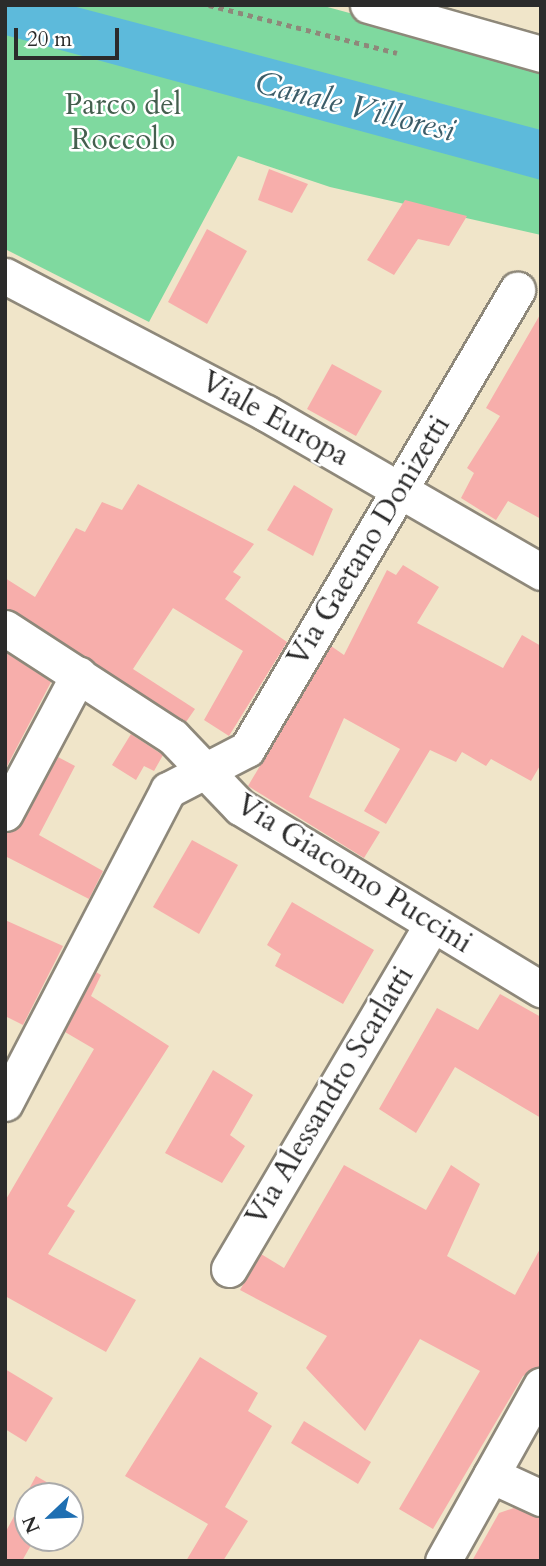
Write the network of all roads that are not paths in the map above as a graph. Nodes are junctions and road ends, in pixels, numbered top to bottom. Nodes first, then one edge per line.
1 (368, 5) edge
2 (541, 54) edge
3 (5, 276) edge
4 (517, 290) dead end
5 (400, 489) junction
6 (541, 572) edge
7 (5, 628) edge
8 (79, 674) junction
9 (200, 770) junction
10 (5, 813) edge
11 (432, 924) junction
12 (541, 989) edge
13 (5, 1103) edge
14 (229, 1269) dead end
15 (541, 1386) edge
16 (491, 1475) junction
17 (541, 1497) edge
18 (443, 1561) edge

1 - 2 street
3 - 5 street, Viale Europa
4 - 5 street, Via Gaetano Donizetti
5 - 6 street, Viale Europa
5 - 9 street, Via Gaetano Donizetti
7 - 8 street, Via Giacomo Puccini
8 - 9 street, Via Giacomo Puccini
8 - 10 street
9 - 11 street, Via Giacomo Puccini
9 - 13 street, Via Gaetano Donizetti
11 - 12 street, Via Giacomo Puccini
11 - 14 street, Via Alessandro Scarlatti
15 - 16 street
16 - 17 street
16 - 18 street

